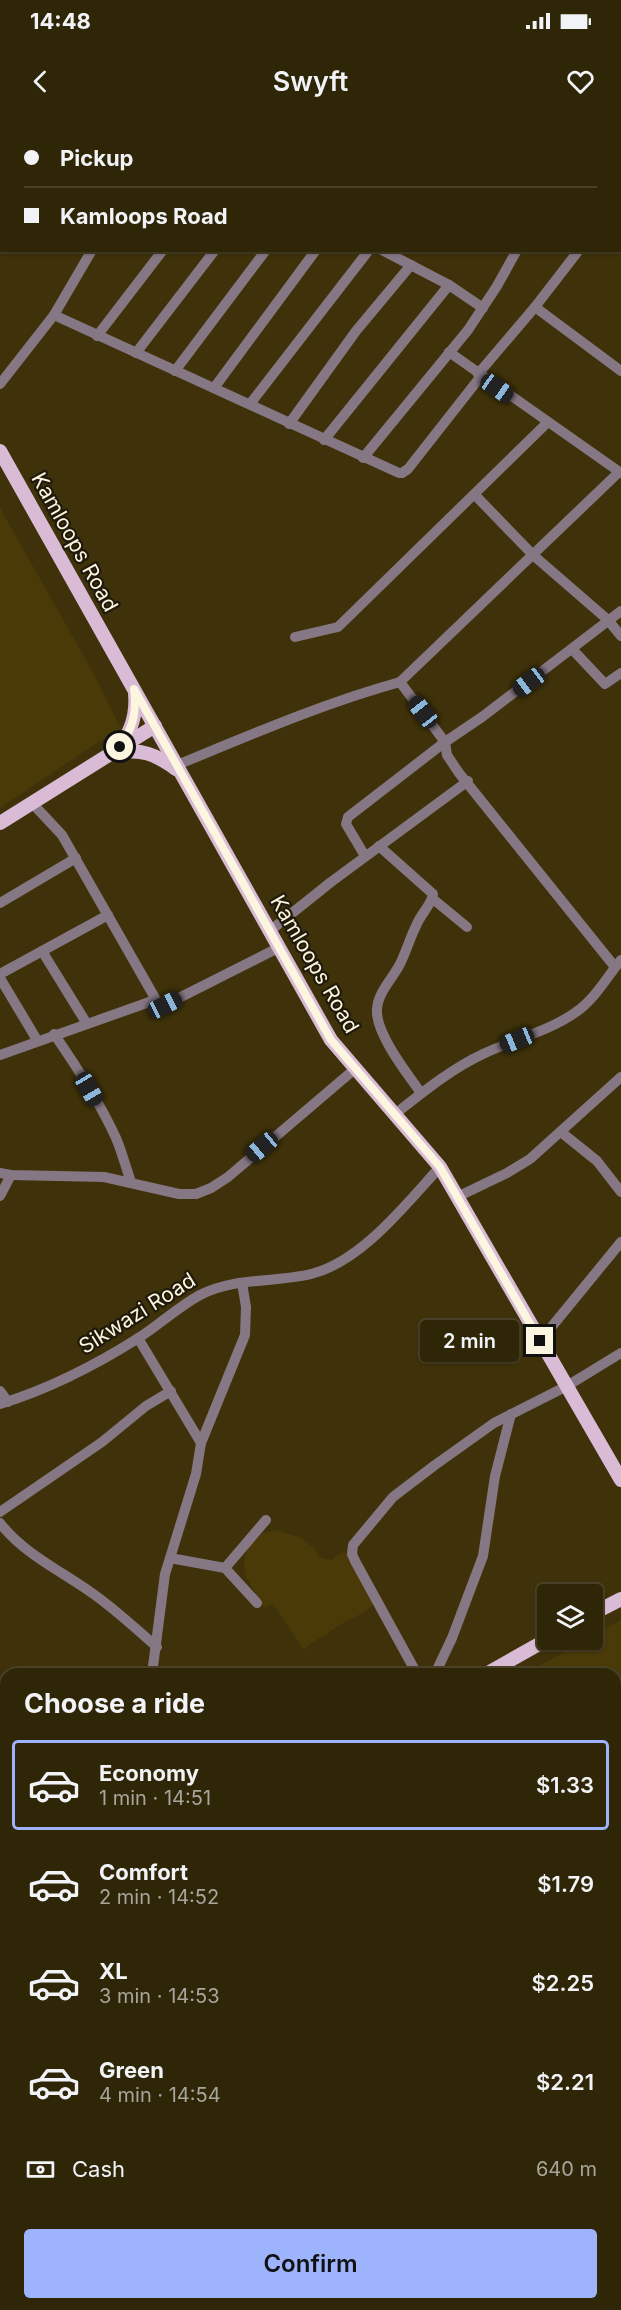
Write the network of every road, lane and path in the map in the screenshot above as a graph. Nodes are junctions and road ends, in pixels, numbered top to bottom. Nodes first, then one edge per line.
1 (91, 252) edge
2 (161, 252) edge
3 (213, 252) edge
4 (265, 252) edge
5 (315, 252) edge
6 (367, 252) edge
7 (386, 252) edge
8 (516, 252) edge
9 (577, 252) edge
10 (411, 266) junction
11 (449, 285) junction
12 (535, 307) junction
13 (483, 308) junction
14 (54, 315) junction
15 (97, 336) junction
16 (449, 352) junction
17 (136, 353) junction
18 (176, 371) junction
19 (621, 371) edge
20 (479, 375) junction
21 (0, 384) edge
22 (214, 388) junction
23 (250, 404) junction
24 (547, 423) junction
25 (289, 424) junction
26 (324, 440) junction
27 (0, 451) edge
28 (363, 458) junction
29 (620, 473) edge
30 (475, 495) junction
31 (533, 555) junction
32 (621, 611) edge
33 (609, 620) junction
34 (621, 636) edge
35 (295, 637) dead end
36 (572, 649) junction
37 (621, 673) edge
38 (400, 682) junction
39 (134, 689) junction
40 (155, 726) junction
41 (446, 741) junction
42 (108, 757) junction
43 (177, 765) junction
44 (468, 781) junction
45 (187, 784) junction
46 (32, 803) junction
47 (0, 824) edge
48 (379, 846) junction
49 (365, 856) junction
50 (76, 858) junction
51 (433, 899) junction
52 (0, 903) edge
53 (108, 915) junction
54 (467, 927) dead end
55 (271, 930) junction
56 (280, 947) junction
57 (42, 951) junction
58 (618, 963) edge
59 (0, 976) edge
60 (155, 1000) junction
61 (87, 1024) junction
62 (54, 1034) junction
63 (37, 1040) junction
64 (0, 1055) edge
65 (356, 1068) junction
66 (621, 1077) edge
67 (421, 1094) junction
68 (395, 1114) junction
69 (561, 1132) junction
70 (440, 1167) junction
71 (6, 1174) edge
72 (131, 1182) junction
73 (621, 1192) edge
74 (0, 1196) edge
75 (457, 1197) junction
76 (621, 1242) edge
77 (242, 1283) junction
78 (138, 1338) junction
79 (540, 1341) junction
80 (621, 1353) edge
81 (567, 1386) junction
82 (0, 1391) edge
83 (171, 1391) junction
84 (4, 1403) edge
85 (511, 1414) junction
86 (201, 1443) junction
87 (621, 1480) edge
88 (0, 1512) edge
89 (266, 1520) dead end
90 (1, 1527) edge
91 (170, 1558) junction
92 (225, 1568) junction
93 (621, 1599) edge
94 (257, 1603) dead end
95 (603, 1608) edge
96 (537, 1645) edge
97 (157, 1647) junction
98 (153, 1668) edge
99 (414, 1668) edge
100 (438, 1668) edge
101 (497, 1668) edge

1 - 14 street
2 - 15 street
3 - 17 street
4 - 18 street
5 - 22 street
6 - 23 street
7 - 10 street
8 - 13 street
9 - 12 street
10 - 11 street
10 - 25 street
11 - 13 street
11 - 26 street
12 - 19 street
12 - 20 street
13 - 16 street
14 - 15 street
14 - 21 street
15 - 17 street
16 - 20 street
16 - 28 street
17 - 18 street
18 - 22 street
20 - 24 street
20 - 28 street
22 - 23 street
23 - 25 street
24 - 29 street
24 - 30 street
25 - 26 street
26 - 28 street
27 - 39 main road, Kamloops Road
29 - 31 street
30 - 31 street
30 - 35 street
31 - 33 street
31 - 38 street
32 - 33 street
33 - 34 street
33 - 36 street
36 - 37 street
36 - 41 street
38 - 41 street
38 - 43 street
39 - 40 main road, Kamloops Road
39 - 42 main road
40 - 42 main road
40 - 43 main road, Kamloops Road
41 - 44 street
41 - 49 street
42 - 45 main road
42 - 46 main road
43 - 45 main road, Kamloops Road
44 - 48 street
44 - 58 street
45 - 55 main road, Kamloops Road
46 - 47 main road
46 - 50 street
48 - 49 street
48 - 51 street
49 - 55 street
50 - 52 street
50 - 53 street
51 - 54 street
51 - 67 street
53 - 57 street
53 - 60 street
55 - 56 main road, Kamloops Road
56 - 60 street
56 - 65 main road, Kamloops Road
57 - 59 street
57 - 61 street
58 - 67 street
59 - 63 street
60 - 61 street
61 - 62 street
62 - 63 street
62 - 72 street
63 - 64 street
65 - 68 main road, Kamloops Road
65 - 72 street
66 - 69 street
67 - 68 street
68 - 70 main road, Kamloops Road
69 - 73 street
69 - 75 street
70 - 75 main road, Kamloops Road
70 - 77 street, Sikwazi Road
71 - 72 street
71 - 74 street
75 - 79 main road, Kamloops Road
76 - 79 street
77 - 78 street, Sikwazi Road
77 - 86 street
78 - 83 street
78 - 84 street, Sikwazi Road
79 - 81 main road, Kamloops Road
80 - 81 street
81 - 85 street
81 - 87 main road, Kamloops Road
82 - 84 street
83 - 86 street
83 - 88 street
85 - 99 street
85 - 100 street
86 - 91 street
89 - 92 street
90 - 97 street
91 - 92 street
91 - 97 street
92 - 94 street
93 - 95 main road
96 - 101 main road
97 - 98 street

